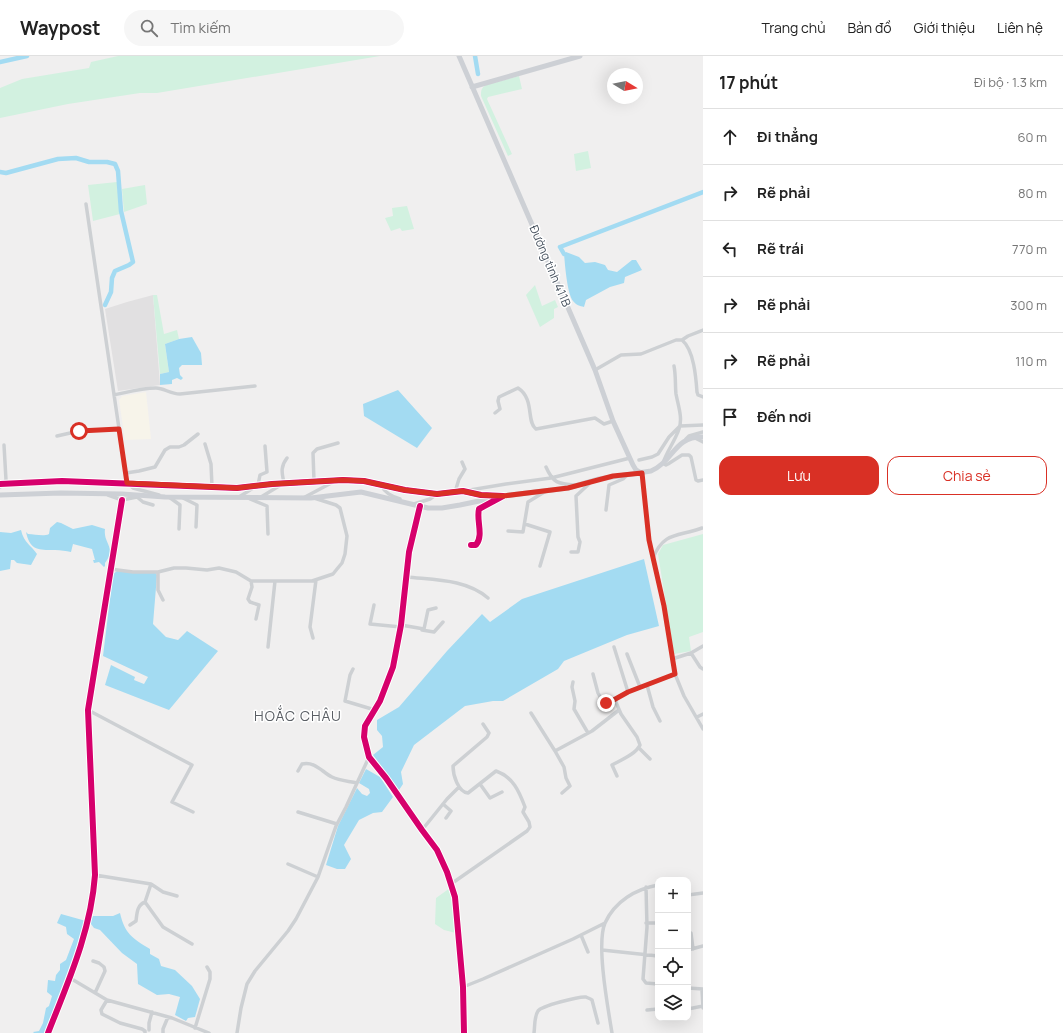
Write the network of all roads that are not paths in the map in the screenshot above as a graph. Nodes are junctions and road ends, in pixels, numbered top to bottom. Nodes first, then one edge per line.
1 (458, 56) edge
2 (580, 56) edge
3 (472, 87) junction
4 (86, 204) dead end
5 (703, 330) edge
6 (682, 340) junction
7 (674, 366) dead end
8 (595, 370) junction
9 (255, 386) dead end
10 (114, 395) junction
11 (703, 397) edge
12 (494, 413) dead end
13 (613, 421) junction
14 (703, 424) edge
15 (680, 426) junction
16 (119, 429) junction
17 (703, 432) edge
18 (198, 434) dead end
19 (57, 436) dead end
20 (703, 437) edge
21 (694, 438) junction
22 (685, 440) junction
23 (703, 442) edge
24 (338, 443) dead end
25 (205, 444) dead end
26 (4, 445) dead end
27 (265, 446) dead end
28 (287, 458) dead end
29 (630, 458) junction
30 (639, 460) dead end
31 (462, 462) dead end
32 (664, 463) junction
33 (546, 467) dead end
34 (126, 473) junction
35 (642, 473) junction
36 (628, 474) junction
37 (551, 478) junction
38 (336, 480) junction
39 (703, 480) edge
40 (314, 481) junction
41 (592, 481) junction
42 (127, 483) junction
43 (284, 483) junction
44 (2, 484) edge
45 (258, 485) junction
46 (381, 485) junction
47 (578, 485) junction
48 (0, 487) edge
49 (212, 487) junction
50 (548, 490) junction
51 (462, 491) junction
52 (455, 492) junction
53 (105, 493) junction
54 (437, 494) junction
55 (0, 495) edge
56 (136, 496) junction
57 (503, 496) junction
58 (167, 497) junction
59 (180, 497) junction
60 (241, 497) junction
61 (261, 497) junction
62 (305, 497) junction
63 (311, 498) junction
64 (122, 500) junction
65 (409, 504) junction
66 (153, 505) dead end
67 (420, 506) junction
68 (606, 510) dead end
69 (525, 524) junction
70 (196, 527) dead end
71 (179, 528) dead end
72 (702, 528) dead end
73 (508, 531) dead end
74 (268, 534) dead end
75 (471, 545) dead end
76 (571, 552) dead end
77 (653, 558) junction
78 (540, 566) dead end
79 (110, 569) junction
80 (158, 572) junction
81 (407, 577) junction
82 (316, 580) junction
83 (251, 581) junction
84 (275, 581) junction
85 (488, 598) dead end
86 (163, 600) dead end
87 (374, 605) dead end
88 (436, 608) dead end
89 (256, 619) dead end
90 (442, 622) dead end
91 (401, 626) junction
92 (422, 630) junction
93 (313, 638) dead end
94 (703, 646) edge
95 (268, 647) dead end
96 (614, 647) dead end
97 (692, 652) junction
98 (627, 654) dead end
99 (672, 659) junction
100 (353, 669) dead end
101 (703, 669) edge
102 (593, 674) dead end
103 (675, 674) junction
104 (573, 682) dead end
105 (647, 685) junction
106 (640, 688) junction
107 (628, 692) junction
108 (615, 700) junction
109 (88, 710) junction
110 (375, 710) junction
111 (620, 710) junction
112 (531, 713) dead end
113 (703, 714) edge
114 (696, 717) junction
115 (660, 721) dead end
116 (483, 724) dead end
117 (703, 729) edge
118 (588, 733) junction
119 (639, 748) junction
120 (555, 751) junction
121 (369, 757) junction
122 (650, 759) dead end
123 (298, 771) dead end
124 (617, 776) dead end
125 (357, 783) junction
126 (480, 784) junction
127 (459, 787) junction
128 (502, 792) dead end
129 (562, 793) dead end
130 (443, 804) junction
131 (192, 812) dead end
132 (298, 812) dead end
133 (446, 818) dead end
134 (337, 824) junction
135 (422, 830) junction
136 (288, 864) dead end
137 (95, 876) junction
138 (318, 877) junction
139 (151, 884) junction
140 (451, 884) junction
141 (655, 886) edge
142 (646, 887) junction
143 (703, 893) edge
144 (691, 895) edge
145 (177, 896) dead end
146 (145, 902) junction
147 (605, 923) junction
148 (646, 923) junction
149 (655, 923) edge
150 (130, 925) dead end
151 (691, 933) dead end
152 (581, 935) junction
153 (192, 944) dead end
154 (703, 946) edge
155 (693, 949) joint
156 (602, 950) junction
157 (588, 952) dead end
158 (645, 956) junction
159 (655, 956) edge
160 (93, 962) dead end
161 (207, 967) dead end
162 (70, 978) junction
163 (655, 984) edge
164 (462, 987) junction
165 (691, 988) edge
166 (702, 989) edge
167 (95, 993) junction
168 (107, 1000) junction
169 (703, 1007) edge
170 (655, 1009) edge
171 (691, 1009) edge
172 (647, 1010) dead end
173 (152, 1012) junction
174 (168, 1016) junction
175 (598, 1023) dead end
176 (195, 1028) junction
177 (149, 1030) dead end
178 (611, 1032) edge
179 (48, 1033) edge
180 (144, 1033) edge
181 (163, 1033) edge
182 (209, 1033) edge
183 (237, 1033) edge
184 (464, 1033) edge
185 (534, 1033) edge

1 - 3 main road, Đường tỉnh 411B
2 - 3 main road
3 - 8 main road, Đường tỉnh 411B
4 - 10 street
5 - 6 street
6 - 8 street
6 - 11 street
7 - 15 street
8 - 13 main road, Đường tỉnh 411B
9 - 10 street
10 - 16 street
12 - 13 street
13 - 29 main road, Đường tỉnh 411B
14 - 15 street
15 - 30 street
15 - 32 street
16 - 19 street
16 - 34 street
17 - 22 street
18 - 34 street
20 - 21 main road
21 - 22 main road
21 - 23 street
22 - 32 main road
24 - 40 street
25 - 49 street
26 - 44 street
27 - 45 street
28 - 43 street
29 - 35 main road, Đường tỉnh 411B
29 - 37 street
31 - 52 street
32 - 35 main road
32 - 39 street
33 - 37 street
34 - 42 street
35 - 36 main road
35 - 77 street
36 - 41 main road
36 - 68 street
37 - 47 street
37 - 51 street
38 - 40 street
38 - 46 street
38 - 62 street
40 - 43 street
41 - 47 main road
41 - 76 street
42 - 44 street
42 - 49 street
42 - 58 street
43 - 45 street
43 - 61 street
44 - 48 street
45 - 49 street
45 - 60 street
46 - 54 street
46 - 65 street
47 - 50 main road
50 - 57 main road
50 - 69 street
51 - 52 street
51 - 57 street
52 - 54 street
53 - 55 main road
53 - 56 main road
53 - 64 street
54 - 65 street
56 - 58 main road
56 - 64 street
56 - 66 street
57 - 67 main road
57 - 75 street
58 - 59 main road
58 - 71 street
59 - 60 main road
59 - 70 street
60 - 61 main road
60 - 74 street
61 - 62 main road
62 - 63 main road
63 - 65 main road
63 - 82 street
64 - 79 street
65 - 67 main road
67 - 81 street
69 - 73 street
69 - 78 street
72 - 77 street
77 - 99 street
79 - 80 street
79 - 109 street
80 - 83 street
80 - 86 street
81 - 85 street
81 - 91 street
82 - 84 street
82 - 93 street
83 - 84 street
83 - 89 street
84 - 95 street
87 - 91 street
88 - 92 street
90 - 92 street
91 - 92 street
91 - 110 street
94 - 97 street
96 - 107 street
97 - 99 street
97 - 101 street
98 - 106 street
99 - 103 street
100 - 110 street
102 - 108 street
103 - 105 street
103 - 114 street
104 - 118 street
105 - 106 street
105 - 115 street
106 - 107 street
107 - 108 street
108 - 111 street
109 - 131 street
109 - 137 street
110 - 121 street
111 - 118 street
111 - 119 street
112 - 120 street
113 - 114 street
114 - 117 street
116 - 127 street
118 - 120 street
119 - 122 street
119 - 124 street
120 - 129 street
121 - 125 street
121 - 135 street
123 - 125 street
125 - 134 street
126 - 127 street
126 - 128 street
126 - 140 street
127 - 130 street
130 - 133 street
130 - 135 street
132 - 134 street
134 - 138 street
135 - 140 street
136 - 138 street
137 - 139 street
137 - 162 street
138 - 183 street
139 - 145 street
139 - 146 street
140 - 164 street
141 - 142 street
142 - 147 street
142 - 148 street
143 - 144 street
146 - 150 street
146 - 153 street
147 - 152 street
147 - 156 street
148 - 149 street
148 - 158 street
151 - 155 street
152 - 157 street
152 - 164 street
154 - 155 street
156 - 158 street
156 - 178 street
158 - 159 street
158 - 163 street
160 - 167 street
161 - 176 street
162 - 167 street
162 - 179 street
164 - 184 street
165 - 166 street
166 - 169 street
167 - 168 street
168 - 173 street
168 - 180 street
169 - 171 street
170 - 172 street
173 - 174 street
173 - 177 street
174 - 176 street
174 - 181 street
175 - 185 street
176 - 182 street

